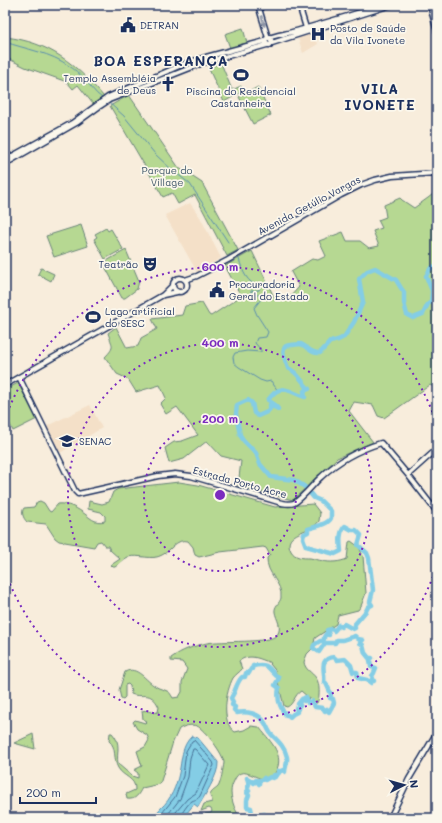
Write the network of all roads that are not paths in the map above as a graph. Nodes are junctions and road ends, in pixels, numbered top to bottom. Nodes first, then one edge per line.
1 (258, 5) edge
2 (299, 5) edge
3 (382, 5) edge
4 (391, 5) edge
5 (430, 5) edge
6 (435, 5) edge
7 (437, 13) edge
8 (306, 28) junction
9 (437, 32) edge
10 (267, 40) junction
11 (99, 104) junction
12 (5, 160) edge
13 (5, 164) edge
14 (437, 173) edge
15 (197, 276) junction
16 (185, 280) junction
17 (173, 285) junction
18 (186, 286) junction
19 (178, 292) junction
20 (163, 295) junction
21 (19, 377) junction
22 (5, 385) edge
23 (437, 449) edge
24 (408, 475) junction
25 (437, 512) edge
26 (437, 732) edge
27 (390, 818) edge

1 -> 10 street
2 - 8 street
3 - 8 street
4 - 10 street
5 - 9 street
6 - 7 street
8 - 10 street
10 - 11 street
11 - 12 street
11 - 13 street
14 - 15 street, Avenida Getúlio Vargas
15 - 16 street, Avenida Getúlio Vargas
15 - 18 street, Avenida Getúlio Vargas
16 - 17 street
16 - 18 street
17 - 19 street
17 - 20 street
18 - 19 street
19 - 20 street
20 - 21 street
21 - 22 street
21 - 24 street, Estrada Porto Acre
23 - 24 street
24 - 25 street
26 - 27 street

